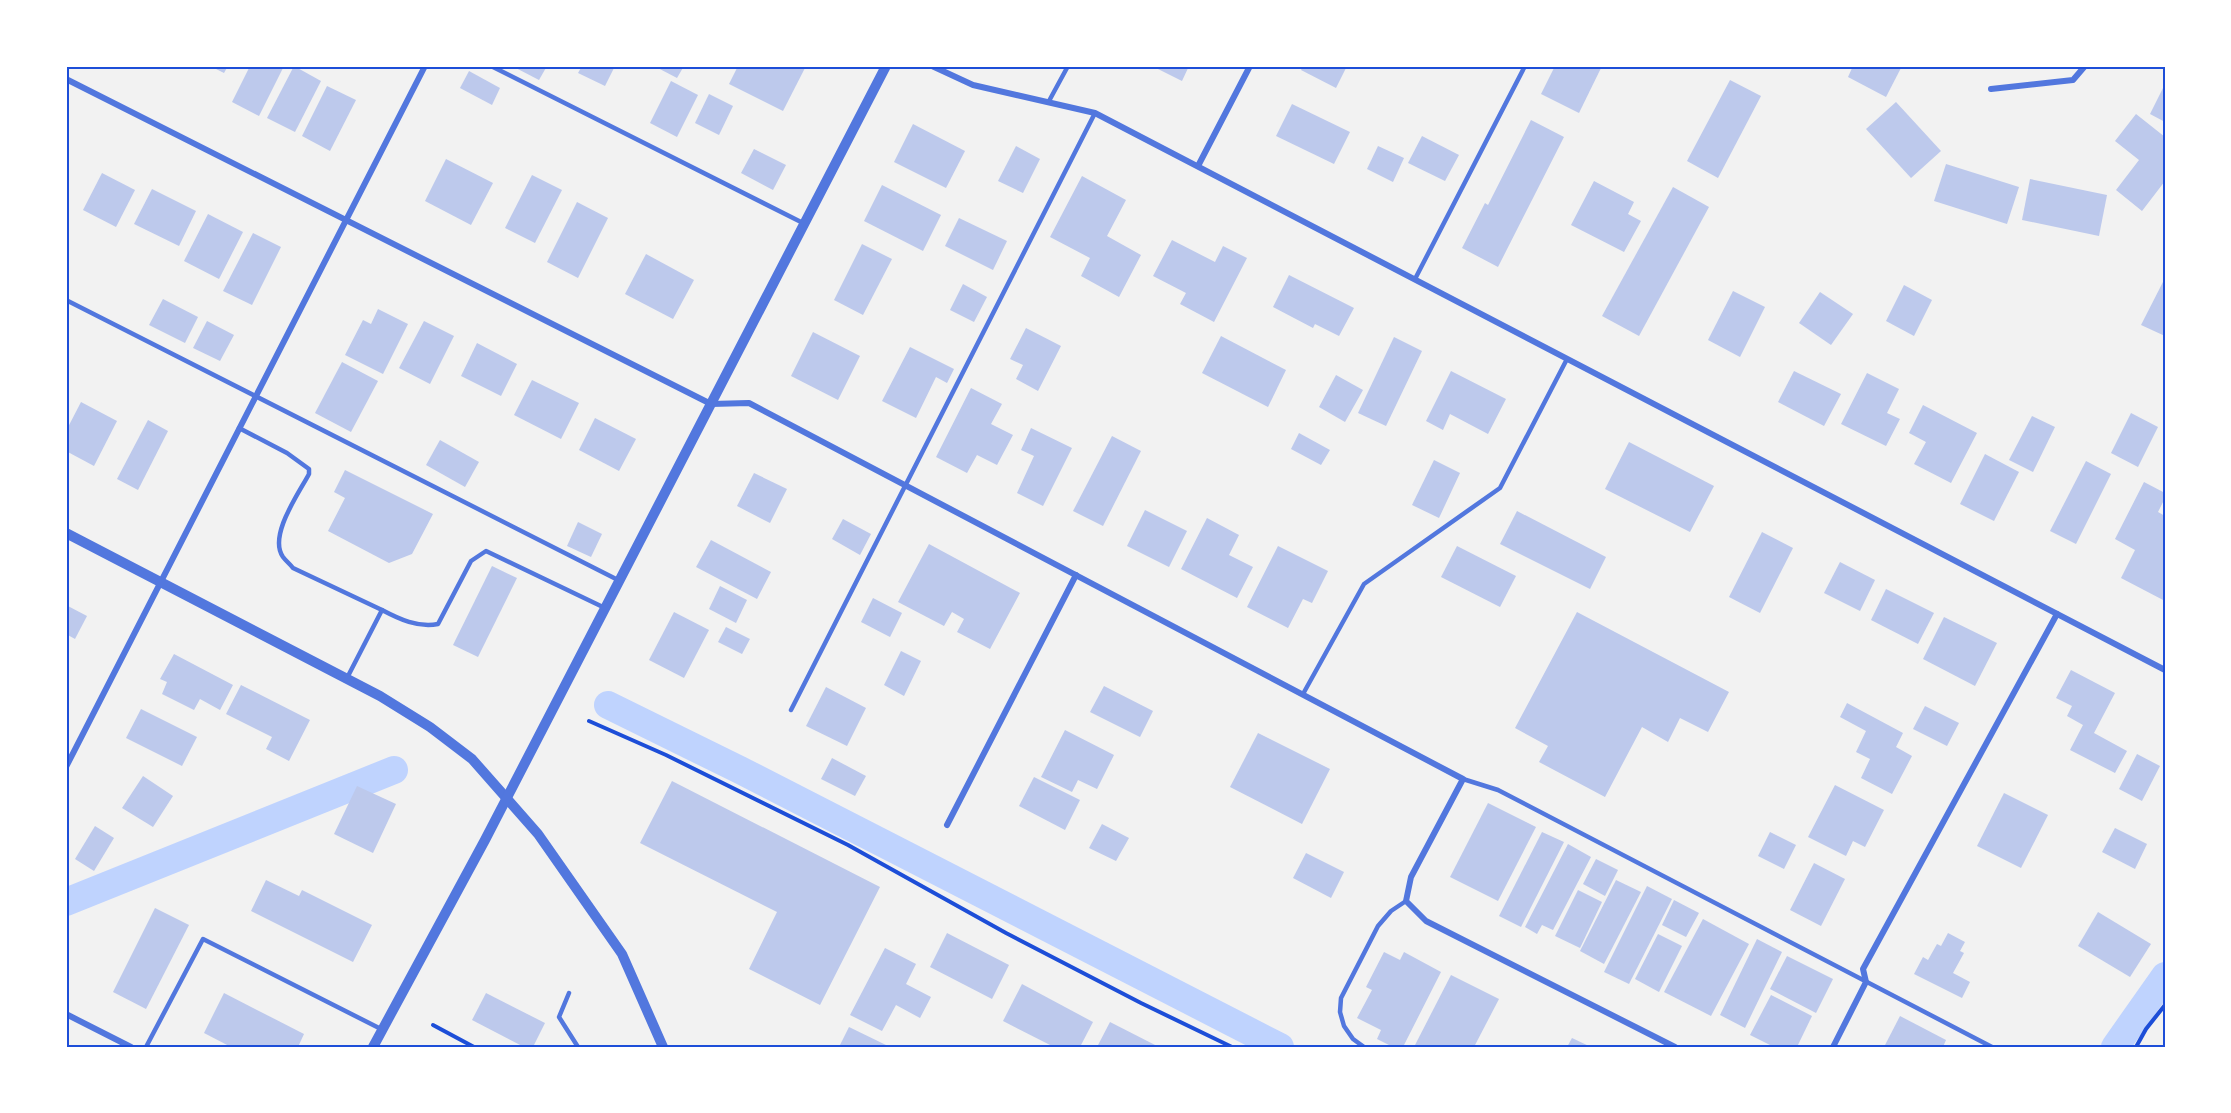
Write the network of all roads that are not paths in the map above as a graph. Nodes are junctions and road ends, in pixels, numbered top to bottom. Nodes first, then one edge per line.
1 (425, 66) edge
2 (491, 66) edge
3 (886, 66) edge
4 (932, 66) edge
5 (1068, 66) edge
6 (1250, 66) edge
7 (1525, 66) edge
8 (2085, 66) edge
9 (66, 79) edge
10 (1991, 89) dead end
11 (1049, 101) junction
12 (1095, 113) junction
13 (1198, 166) junction
14 (346, 220) junction
15 (805, 224) junction
16 (1415, 279) junction
17 (66, 300) edge
18 (1567, 359) junction
19 (255, 396) junction
20 (711, 404) junction
21 (238, 428) junction
22 (905, 485) junction
23 (66, 533) edge
24 (1076, 575) junction
25 (160, 581) junction
26 (620, 581) junction
27 (605, 608) junction
28 (382, 610) junction
29 (2056, 614) junction
30 (2165, 670) edge
31 (347, 678) junction
32 (1303, 694) junction
33 (791, 710) dead end
34 (66, 766) edge
35 (1463, 779) junction
36 (506, 799) junction
37 (947, 825) dead end
38 (1406, 901) junction
39 (1866, 982) junction
40 (569, 993) dead end
41 (66, 1014) edge
42 (381, 1029) junction
43 (131, 1047) edge
44 (146, 1047) edge
45 (373, 1047) edge
46 (578, 1047) edge
47 (663, 1047) edge
48 (1364, 1047) edge
49 (1675, 1047) edge
50 (1833, 1047) edge
51 (1992, 1047) edge

1 - 14 street
2 - 15 lane
3 - 15 street
4 - 11 street
5 - 11 lane
6 - 13 street
7 - 16 lane
8 - 10 street
9 - 14 street
11 - 12 street
12 - 13 street
12 - 22 lane
13 - 16 street
14 - 19 street
14 - 20 street
15 - 20 street
16 - 18 street
17 - 19 lane
18 - 29 street
18 - 32 lane
19 - 21 street
19 - 26 lane
20 - 22 street
20 - 26 street
21 - 25 street
21 - 28 lane
22 - 24 street
22 - 33 lane
23 - 25 street
24 - 32 street
24 - 37 street
25 - 31 street
25 - 34 street
26 - 27 street
27 - 28 lane
27 - 36 street
28 - 31 lane
29 - 30 street
29 - 39 street
31 - 36 street
32 - 35 street
35 - 38 street
35 - 39 lane
36 - 42 street
36 - 47 street
38 - 48 lane
38 - 49 street
39 - 50 street
39 - 51 lane
40 - 46 lane
41 - 43 street
42 - 44 lane
42 - 45 street

